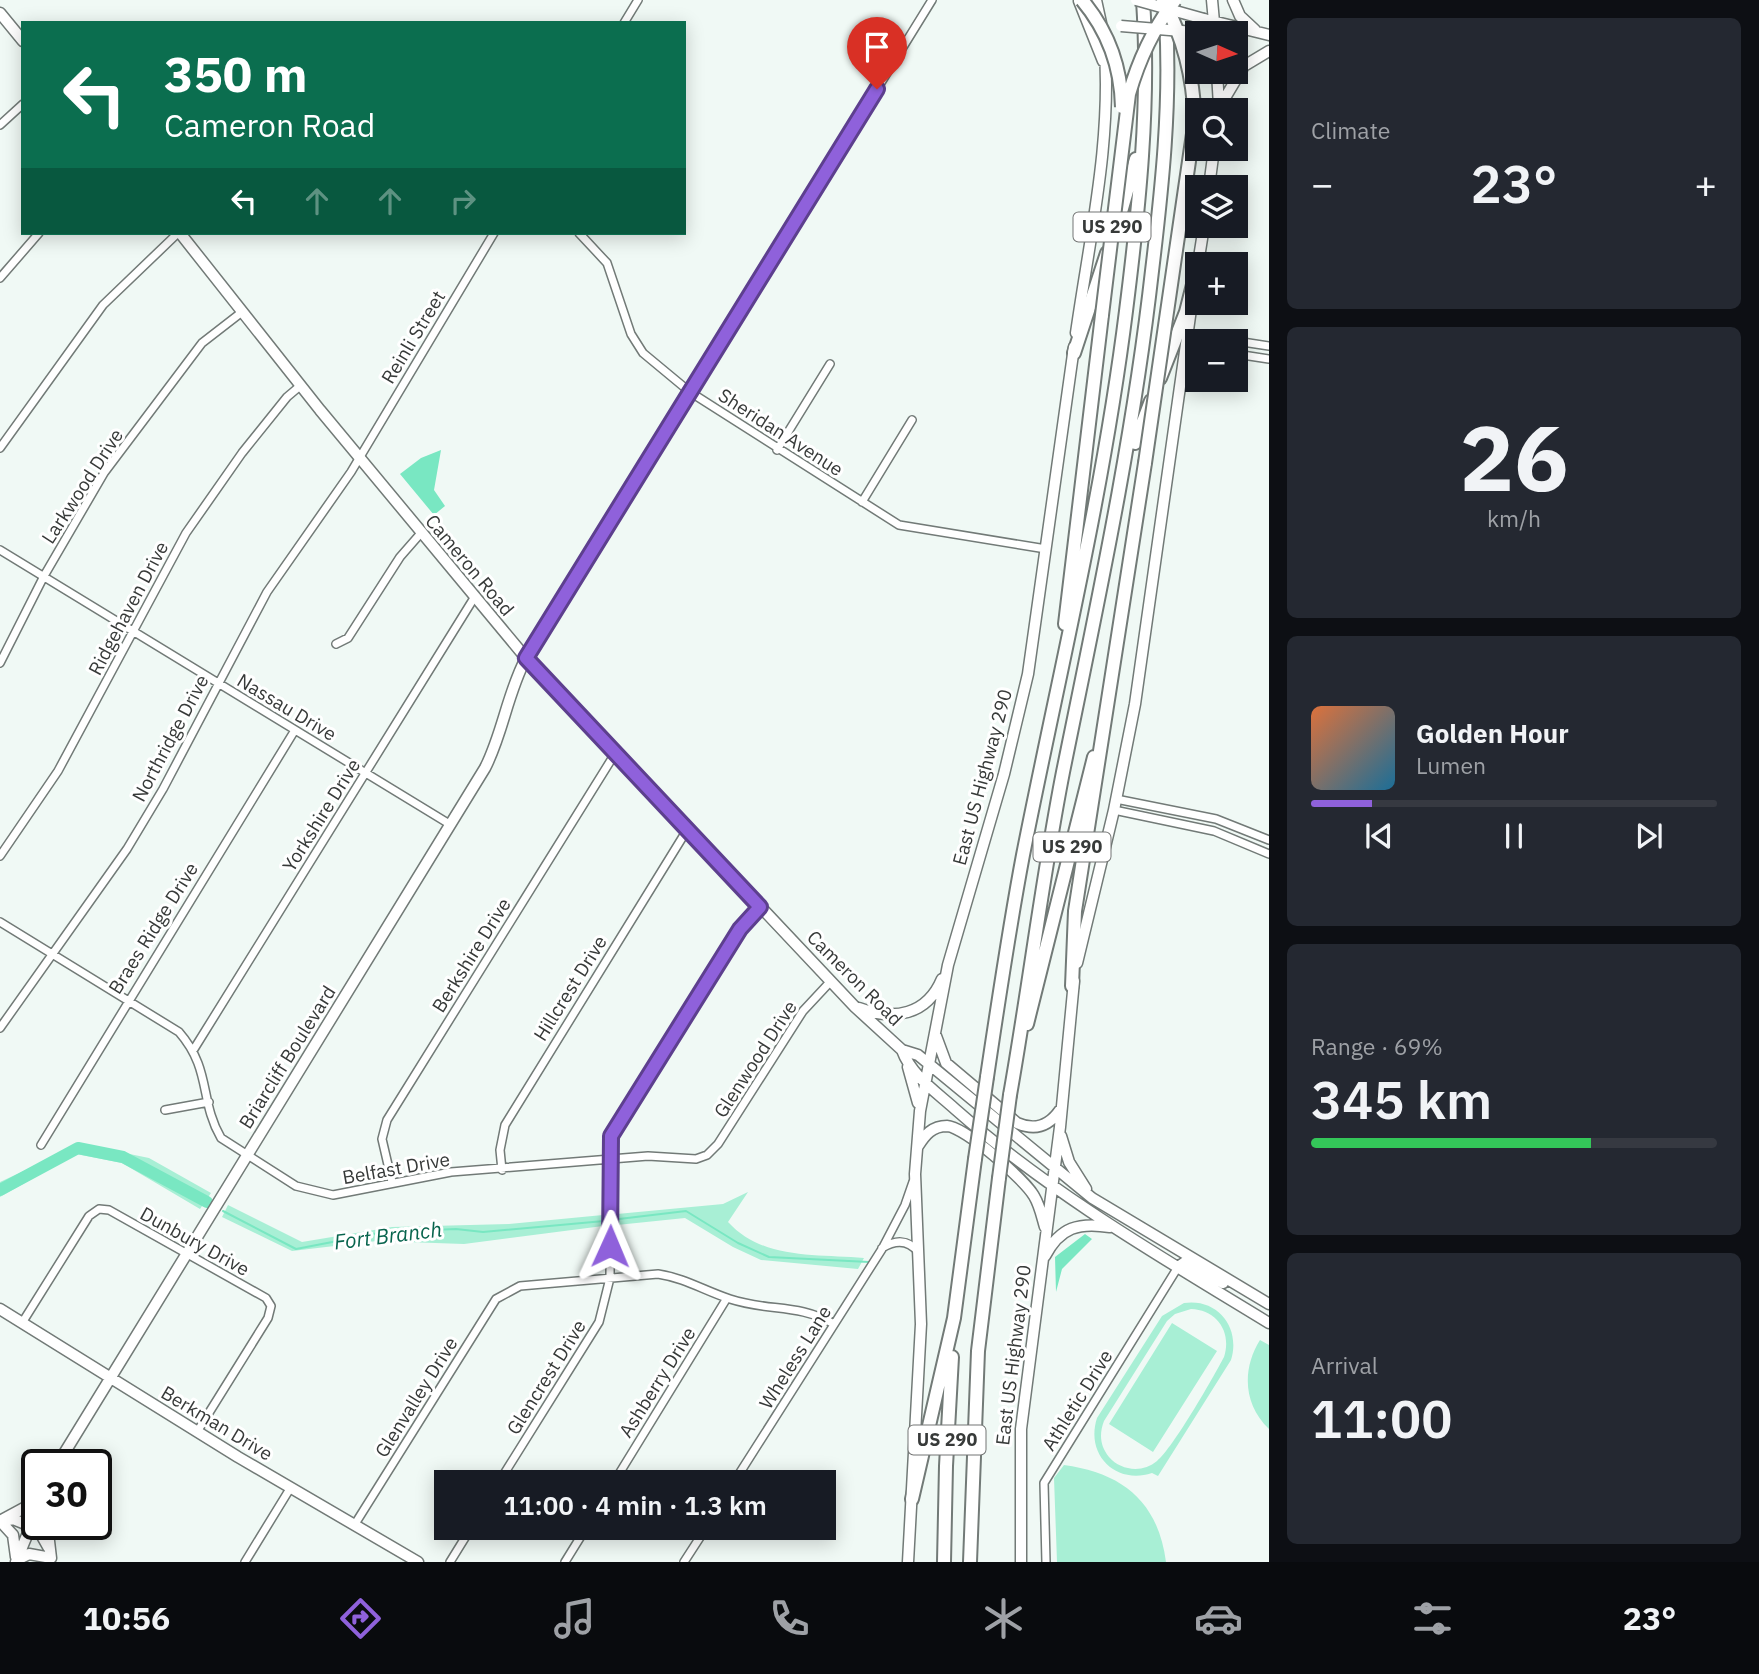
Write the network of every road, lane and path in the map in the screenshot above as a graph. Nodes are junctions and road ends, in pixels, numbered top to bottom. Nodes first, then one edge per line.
1 (638, 0) edge
2 (932, 0) edge
3 (1080, 0) edge
4 (1096, 0) edge
5 (1136, 0) edge
6 (1143, 0) edge
7 (1164, 0) edge
8 (1175, 0) edge
9 (1212, 0) edge
10 (1233, 0) edge
11 (0, 13) edge
12 (1209, 20) junction
13 (625, 21) edge
14 (1185, 32) edge
15 (1264, 34) edge
16 (21, 39) edge
17 (1104, 39) junction
18 (1269, 51) edge
19 (1106, 67) junction
20 (1146, 97) junction
21 (1225, 98) edge
22 (21, 106) edge
23 (0, 125) edge
24 (1122, 138) junction
25 (37, 235) edge
26 (177, 235) edge
27 (181, 235) edge
28 (493, 235) edge
29 (581, 235) edge
30 (0, 278) edge
31 (242, 312) junction
32 (1185, 315) edge
33 (1248, 343) edge
34 (1269, 346) edge
35 (1074, 353) junction
36 (1185, 353) edge
37 (1248, 356) edge
38 (1269, 359) edge
39 (830, 364) dead end
40 (300, 386) junction
41 (690, 391) junction
42 (912, 420) dead end
43 (0, 448) edge
44 (777, 450) junction
45 (358, 457) junction
46 (1124, 473) junction
47 (862, 502) junction
48 (421, 533) junction
49 (1046, 549) junction
50 (0, 550) edge
51 (44, 576) junction
52 (474, 598) junction
53 (130, 632) junction
54 (1119, 633) junction
55 (336, 644) dead end
56 (526, 658) junction
57 (0, 663) edge
58 (217, 684) junction
59 (1053, 713) junction
60 (295, 730) junction
61 (616, 752) junction
62 (366, 772) junction
63 (1116, 799) junction
64 (1114, 810) junction
65 (1229, 823) junction
66 (451, 825) junction
67 (687, 830) junction
68 (1223, 834) junction
69 (1269, 840) edge
70 (1269, 854) edge
71 (0, 856) edge
72 (760, 907) junction
73 (0, 922) edge
74 (50, 954) junction
75 (948, 965) junction
76 (831, 981) junction
77 (1072, 986) junction
78 (127, 1000) junction
79 (855, 1007) junction
80 (0, 1028) edge
81 (935, 1032) junction
82 (194, 1049) junction
83 (902, 1049) junction
84 (1017, 1059) junction
85 (907, 1063) junction
86 (928, 1063) junction
87 (925, 1082) junction
88 (209, 1102) junction
89 (1061, 1109) junction
90 (165, 1110) dead end
91 (920, 1111) junction
92 (1060, 1127) junction
93 (41, 1145) dead end
94 (916, 1148) junction
95 (707, 1155) joint
96 (246, 1156) junction
97 (610, 1160) junction
98 (1054, 1168) junction
99 (502, 1170) junction
100 (915, 1174) junction
101 (392, 1182) junction
102 (1052, 1186) junction
103 (1092, 1198) junction
104 (1114, 1228) junction
105 (1046, 1231) junction
106 (882, 1249) junction
107 (185, 1254) junction
108 (920, 1255) junction
109 (1041, 1262) junction
110 (1178, 1267) junction
111 (610, 1278) junction
112 (1239, 1286) junction
113 (727, 1298) junction
114 (1269, 1304) edge
115 (0, 1308) edge
116 (954, 1318) junction
117 (22, 1323) junction
118 (1269, 1323) edge
119 (834, 1324) junction
120 (109, 1377) junction
121 (197, 1432) junction
122 (66, 1449) edge
123 (506, 1470) edge
124 (621, 1470) edge
125 (742, 1470) edge
126 (291, 1487) junction
127 (912, 1499) junction
128 (21, 1510) edge
129 (0, 1521) edge
130 (21, 1523) edge
131 (355, 1524) junction
132 (24, 1540) edge
133 (43, 1540) edge
134 (49, 1540) edge
135 (464, 1540) edge
136 (579, 1540) edge
137 (698, 1540) edge
138 (52, 1560) edge
139 (16, 1561) edge
140 (246, 1562) edge
141 (418, 1562) edge
142 (450, 1562) edge
143 (565, 1562) edge
144 (684, 1562) edge
145 (908, 1562) edge
146 (944, 1562) edge
147 (970, 1562) edge
148 (1021, 1562) edge
149 (1046, 1562) edge

1 - 13 street
2 - 41 street
3 - 19 main road
3 - 24 highway, US 290, bridge
4 - 17 main road, East US Highway 290
5 - 12 main road, bridge
6 - 20 highway
7 - 46 highway
7 - 54 highway, US 290, bridge
8 - 24 highway, bridge
9 - 12 main road
10 - 15 main road
11 - 16 main road
12 - 15 main road
14 - 17 main road, bridge
17 - 19 main road, East US Highway 290
18 - 21 main road
19 - 35 main road, East US Highway 290
20 - 35 highway
20 - 59 highway
22 - 23 street
24 - 59 highway, US 290, bridge
25 - 30 street
26 - 43 street
27 - 31 main road, Cameron Road
28 - 45 street, Reinli Street
29 - 41 street, Sheridan Avenue
31 - 40 main road, Cameron Road
31 - 51 street, Larkwood Drive
32 - 46 highway
33 - 34 street
35 - 49 main road, East US Highway 290
36 - 63 main road
37 - 38 street
39 - 44 street
40 - 45 main road, Cameron Road
40 - 53 street, Ridgehaven Drive
41 - 44 street, Sheridan Avenue
41 - 56 main road, Briarcliff Boulevard
42 - 47 street
44 - 47 street, Sheridan Avenue
45 - 48 main road, Cameron Road
45 - 58 street, Northridge Drive
46 - 84 highway
47 - 49 street, Sheridan Avenue
48 - 52 main road, Cameron Road
48 - 55 street
49 - 75 main road, East US Highway 290
50 - 51 street, Nassau Drive
51 - 53 street, Nassau Drive
51 - 57 street, Larkwood Drive
52 - 56 main road, Cameron Road
52 - 62 street, Yorkshire Drive
53 - 58 street, Nassau Drive
53 - 71 street, Ridgehaven Drive
54 - 77 highway
54 - 84 highway, US 290
56 - 61 main road, Cameron Road
56 - 66 main road, Briarcliff Boulevard
58 - 60 street, Nassau Drive
58 - 74 street, Northridge Drive
59 - 116 highway, US 290, bridge
60 - 62 street, Nassau Drive
60 - 78 street, Braes Ridge Drive
61 - 67 main road, Cameron Road
61 - 101 street, Berkshire Drive
62 - 66 street, Nassau Drive
62 - 82 street, Yorkshire Drive
63 - 64 main road, East US Highway 290
63 - 65 street
64 - 68 street
64 - 77 main road, East US Highway 290
65 - 68 street
65 - 69 street
66 - 96 main road, Briarcliff Boulevard
67 - 72 main road, Cameron Road
67 - 99 street, Hillcrest Drive
68 - 70 street
72 - 76 main road, Cameron Road
72 - 97 street, Glencrest Drive
73 - 74 street, Belfast Drive
74 - 78 street, Belfast Drive
74 - 80 street, Northridge Drive
75 - 79 main road
75 - 81 main road, East US Highway 290
76 - 79 main road, Cameron Road
76 - 95 street, Glenwood Drive
77 - 89 main road, East US Highway 290
78 - 82 street, Belfast Drive
78 - 93 street, Braes Ridge Drive
79 - 83 main road, Cameron Road
81 - 86 main road, East US Highway 290
81 - 89 main road
82 - 88 street, Belfast Drive
83 - 85 main road, Cameron Road
83 - 86 main road, Cameron Road
84 - 147 highway, US 290, bridge
85 - 87 main road, Cameron Road
85 - 91 main road
86 - 87 main road, East US Highway 290
86 - 98 main road, Cameron Road
87 - 91 main road, East US Highway 290
87 - 102 main road, Cameron Road
88 - 90 street
88 - 96 street, Belfast Drive
89 - 92 main road, East US Highway 290
91 - 94 main road, East US Highway 290
92 - 98 main road, East US Highway 290
92 - 103 main road
94 - 100 main road, East US Highway 290
94 - 105 main road
95 - 97 street, Belfast Drive
96 - 101 street, Belfast Drive
96 - 107 main road, Briarcliff Boulevard
97 - 99 street, Belfast Drive
97 - 111 street, Glencrest Drive
98 - 102 main road, East US Highway 290
98 - 103 main road, Cameron Road
99 - 101 street, Belfast Drive
100 - 106 street, Wheless Lane
100 - 108 main road, East US Highway 290
102 - 104 main road, Cameron Road
102 - 105 main road, East US Highway 290
103 - 112 main road, Cameron Road
104 - 109 main road
104 - 110 main road, Cameron Road
105 - 109 main road, East US Highway 290
106 - 108 street
106 - 119 street, Wheless Lane
107 - 117 street, Dunbury Drive
107 - 120 main road, Briarcliff Boulevard
107 - 121 street, Dunbury Drive
108 - 127 main road, East US Highway 290
109 - 148 main road, East US Highway 290
110 - 112 main road
110 - 118 main road, Cameron Road
110 - 149 street, Athletic Drive
111 - 113 street
111 - 123 street, Glencrest Drive
111 - 131 street, Glenvalley Drive
112 - 114 main road, Cameron Road
113 - 119 street
113 - 124 street, Ashberry Drive
115 - 117 main road, Berkman Drive
116 - 127 highway
116 - 146 highway, US 290
117 - 120 main road, Berkman Drive
119 - 125 street, Wheless Lane
120 - 121 main road, Berkman Drive
120 - 122 main road, Briarcliff Boulevard
121 - 126 main road, Berkman Drive
126 - 131 main road, Berkman Drive
126 - 140 street
127 - 145 main road, East US Highway 290
128 - 129 main road
129 - 130 main road
129 - 139 main road
131 - 141 main road, Berkman Drive
132 - 139 main road
133 - 138 street
134 - 138 main road
135 - 142 street
136 - 143 street
137 - 144 street
138 - 139 main road

